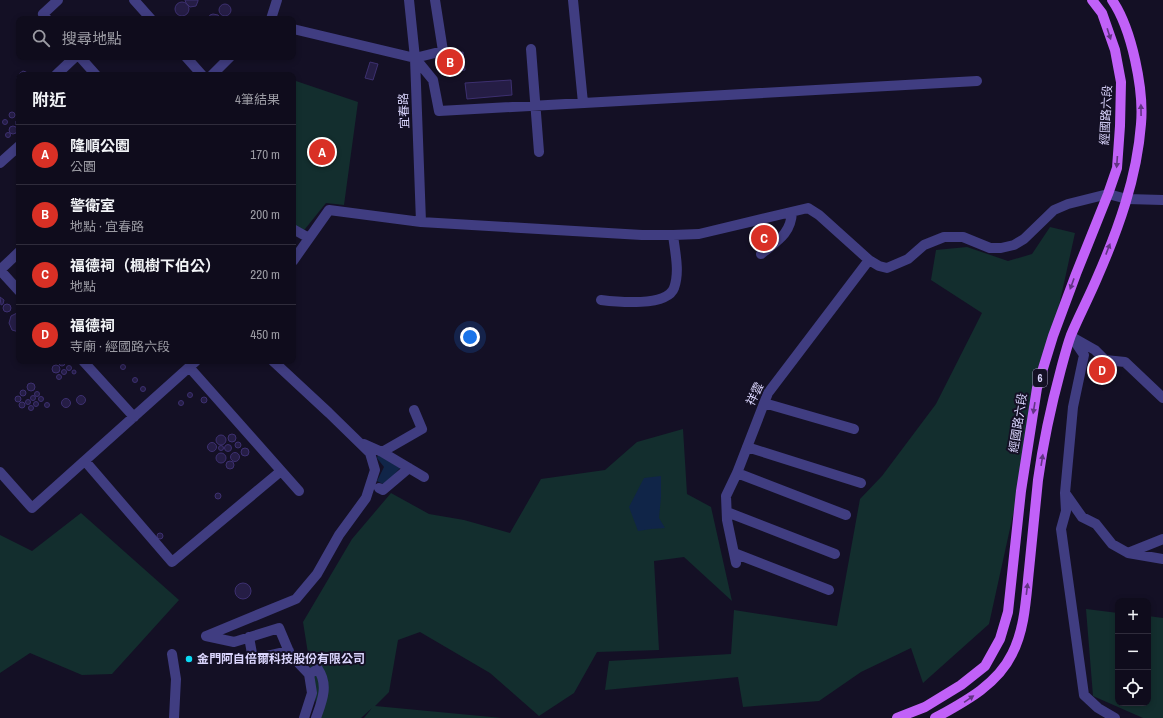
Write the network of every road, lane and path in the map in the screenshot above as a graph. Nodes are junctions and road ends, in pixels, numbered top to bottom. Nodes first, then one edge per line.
1 (58, 0) edge
2 (134, 0) edge
3 (277, 0) edge
4 (409, 0) edge
5 (435, 0) edge
6 (574, 0) edge
7 (1092, 0) edge
8 (1112, 0) edge
9 (44, 16) edge
10 (148, 16) edge
11 (272, 16) edge
12 (296, 30) edge
13 (531, 49) dead end
14 (415, 58) junction
15 (72, 60) edge
16 (83, 60) edge
17 (189, 60) edge
18 (227, 60) edge
19 (59, 72) edge
20 (93, 72) edge
21 (199, 72) edge
22 (215, 72) edge
23 (977, 81) dead end
24 (583, 103) junction
25 (535, 106) junction
26 (16, 149) edge
27 (539, 152) dead end
28 (0, 163) edge
29 (1108, 194) junction
30 (1127, 199) junction
31 (1163, 200) edge
32 (792, 212) junction
33 (421, 222) junction
34 (296, 231) edge
35 (673, 235) junction
36 (309, 238) junction
37 (761, 254) dead end
38 (16, 255) edge
39 (296, 257) edge
40 (869, 260) junction
41 (0, 270) edge
42 (16, 288) edge
43 (601, 300) dead end
44 (1055, 330) junction
45 (1071, 336) junction
46 (86, 364) edge
47 (192, 364) edge
48 (276, 364) edge
49 (1163, 398) edge
50 (764, 403) junction
51 (414, 410) dead end
52 (134, 417) junction
53 (854, 429) dead end
54 (358, 442) junction
55 (747, 447) junction
56 (382, 452) junction
57 (84, 461) junction
58 (408, 468) junction
59 (281, 471) junction
60 (0, 472) edge
61 (737, 474) junction
62 (424, 477) dead end
63 (861, 483) dead end
64 (379, 488) dead end
65 (299, 491) dead end
66 (1065, 494) junction
67 (727, 512) junction
68 (846, 515) dead end
69 (1163, 539) edge
70 (1128, 552) junction
71 (734, 553) junction
72 (835, 554) dead end
73 (1163, 559) edge
74 (736, 563) dead end
75 (829, 590) dead end
76 (249, 637) junction
77 (289, 651) junction
78 (172, 654) dead end
79 (309, 674) junction
80 (174, 718) edge
81 (304, 718) edge
82 (316, 718) edge
83 (897, 718) edge
84 (935, 718) edge
85 (1115, 718) edge

1 - 9 street
2 - 10 street
3 - 11 street
4 - 14 street, 宜春路
5 - 14 street
6 - 24 street
7 -> 29 main road, 經國路六段 / 6
30 -> 8 main road, 6
12 - 14 street
13 - 25 street
14 - 25 street
14 - 33 street, 宜春路
15 - 19 street
16 - 20 street
17 - 21 street
18 - 22 street
23 - 24 street
24 - 25 street
25 - 27 street
26 - 28 street
29 - 30 street
29 - 40 street
29 -> 44 main road, 經國路六段 / 6
30 - 31 street
45 -> 30 main road, 6
32 - 35 street
32 - 37 street
32 - 40 street
33 - 35 street
33 - 36 street
34 - 36 street
35 - 43 street
36 - 39 street
38 - 41 street
40 - 50 street, 祥雲
41 - 42 street
44 - 45 main road
44 -> 83 main road, 經國路六段 / 6
45 - 49 street
45 - 66 street
84 -> 45 main road, 6
46 - 52 street
47 - 52 street
47 - 59 street
48 - 54 street
50 - 53 street
50 - 55 street, 祥雲
51 - 56 street
52 - 57 street
54 - 56 street
54 - 76 street
55 - 61 street, 祥雲
55 - 63 street
56 - 58 street
57 - 59 street
57 - 60 street
58 - 62 street
58 - 64 street
59 - 65 street
61 - 67 street, 祥雲
61 - 68 street
66 - 70 street
66 - 85 street
67 - 71 street, 祥雲
67 - 72 street
69 - 70 street
70 - 73 street
71 - 74 street, 祥雲
71 - 75 street
76 - 77 street
76 - 77 street
77 - 79 street
78 - 80 street
79 - 81 street
79 - 82 street

